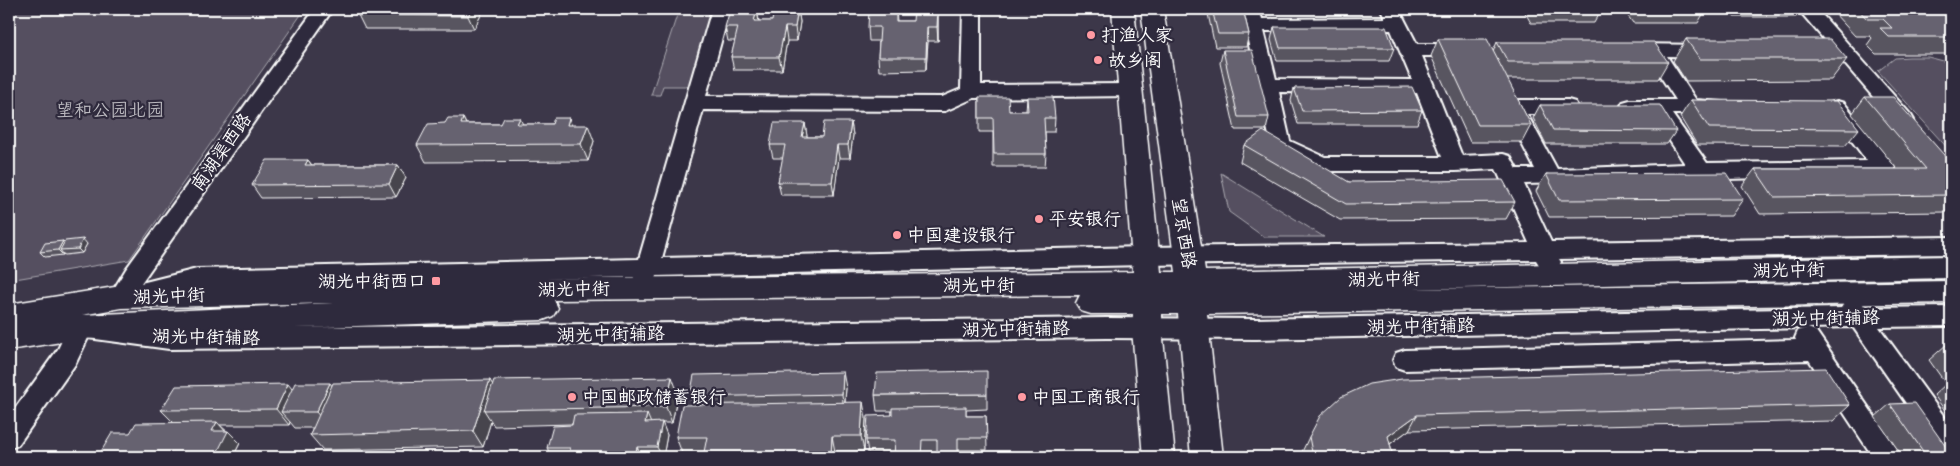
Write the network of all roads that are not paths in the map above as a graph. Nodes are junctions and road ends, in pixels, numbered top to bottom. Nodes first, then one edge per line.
1 (324, 9) edge
2 (721, 9) edge
3 (972, 9) edge
4 (1123, 9) edge
5 (1152, 9) edge
6 (1807, 9) edge
7 (1393, 16) edge
8 (1252, 17) edge
9 (1410, 50) junction
10 (1478, 50) edge
11 (1614, 50) edge
12 (1653, 50) junction
13 (1729, 51) edge
14 (1815, 51) edge
15 (1844, 52) junction
16 (1267, 85) junction
17 (1424, 87) junction
18 (1131, 90) junction
19 (971, 92) junction
20 (696, 103) junction
21 (1690, 107) junction
22 (1739, 107) edge
23 (1817, 107) edge
24 (1658, 108) junction
25 (1920, 137) edge
26 (1455, 164) junction
27 (1701, 171) junction
28 (1510, 176) junction
29 (1550, 177) junction
30 (1951, 246) edge
31 (1543, 250) junction
32 (1187, 255) junction
33 (1951, 267) edge
34 (1556, 275) junction
35 (645, 278) junction
36 (1951, 292) edge
37 (1147, 293) junction
38 (1841, 295) junction
39 (1623, 296) junction
40 (121, 297) junction
41 (1193, 305) junction
42 (1786, 307) junction
43 (9, 316) edge
44 (1951, 316) edge
45 (1860, 318) junction
46 (1637, 321) junction
47 (81, 327) junction
48 (9, 338) edge
49 (1815, 350) junction
50 (1405, 360) dead end
51 (9, 437) edge
52 (1951, 447) edge
53 (1159, 457) edge
54 (1207, 457) edge
55 (1888, 457) edge

1 - 40 street, 南湖渠西路
2 - 20 street
3 - 19 street
4 - 18 main road
5 - 32 main road, 望京西路
6 - 15 street
7 - 8 street
7 - 9 street
8 - 16 street
9 - 10 street
9 - 17 street
11 - 12 street
12 - 13 street
12 - 21 street
14 - 15 street
15 - 25 street
16 - 17 street
16 - 26 street
17 - 26 street
18 - 19 street
18 - 37 main road
19 - 20 street
20 - 35 street
21 - 22 street
21 - 24 street
23 - 27 street
24 - 27 street
24 - 29 street
26 - 28 street
27 - 29 street
28 - 29 street
28 - 31 street
30 - 31 street
31 - 32 street
31 - 34 street
32 - 37 street
32 - 41 main road, 望京西路
33 - 34 main road, 湖光中街
34 - 41 main road, 湖光中街
35 - 37 main road, 湖光中街
35 - 40 main road, 湖光中街
36 - 38 main road, 湖光中街
37 - 41 main road, 湖光中街
37 - 47 main road, 湖光中街
37 - 53 main road
38 - 42 main road, 湖光中街
38 - 45 street
39 - 41 main road, 湖光中街
39 - 42 main road, 湖光中街
39 - 46 street
40 - 43 main road, 湖光中街
41 - 46 street, 湖光中街辅路
41 - 54 main road, 望京西路
42 - 45 street, 湖光中街辅路
42 - 46 street, 湖光中街辅路
42 - 49 street
44 - 45 street, 湖光中街辅路
45 - 52 street
47 - 48 main road, 湖光中街
47 - 51 street
49 - 50 street
49 - 55 street

